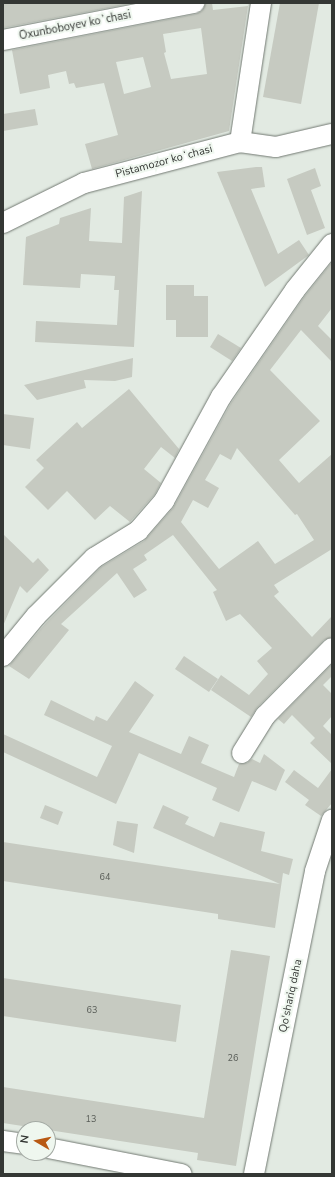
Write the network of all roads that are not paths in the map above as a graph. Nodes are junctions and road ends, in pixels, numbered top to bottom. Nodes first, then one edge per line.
1 (194, 3) edge
2 (261, 3) edge
3 (3, 40) edge
4 (332, 134) edge
5 (240, 142) junction
6 (3, 224) edge
7 (332, 244) edge
8 (332, 648) edge
9 (3, 656) edge
10 (242, 753) dead end
11 (332, 820) edge
12 (3, 1141) edge
13 (16, 1143) edge
14 (56, 1150) edge
15 (182, 1174) edge
16 (254, 1174) edge

1 - 3 street, Oxunboboyev koʻchasi
2 - 5 street
4 - 5 street, Pistamozor koʻchasi
5 - 6 street, Pistamozor koʻchasi
7 - 9 street
8 - 10 street
11 - 16 street, Qo'shariq daha
12 - 13 street
14 - 15 street

